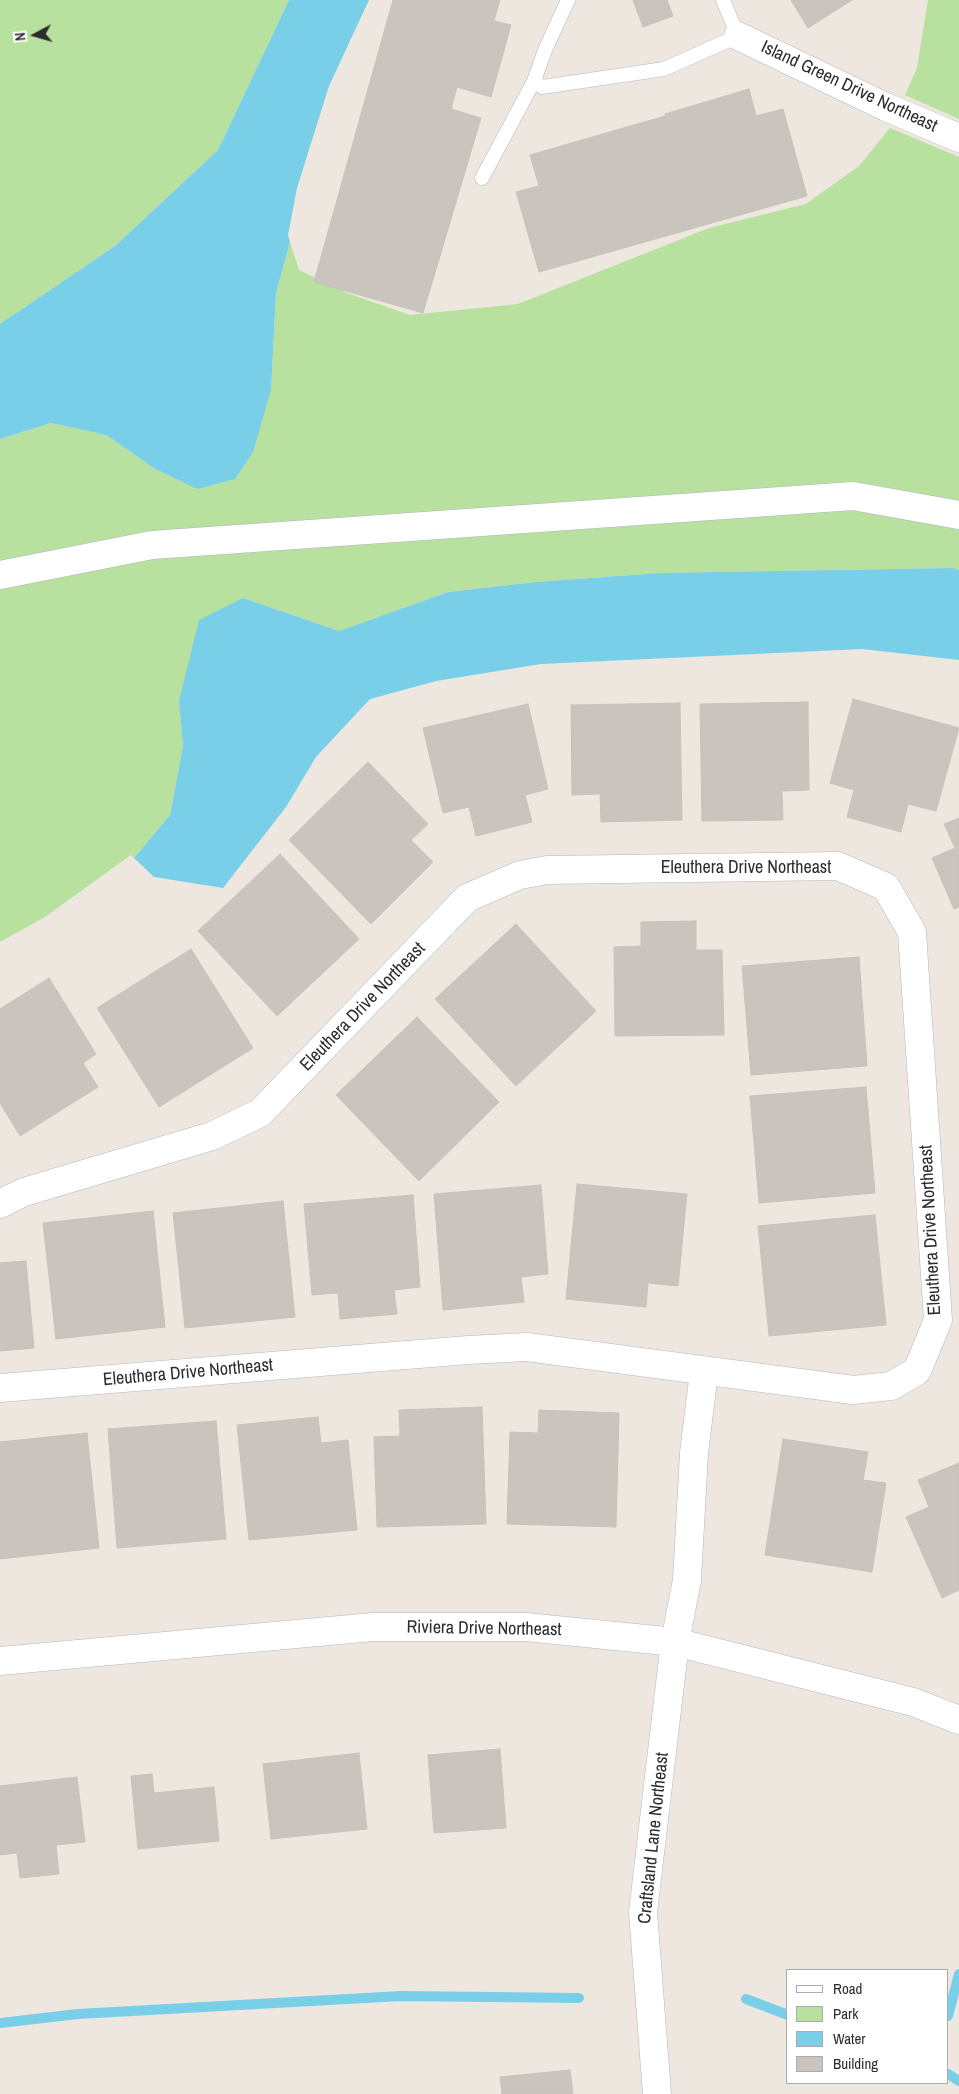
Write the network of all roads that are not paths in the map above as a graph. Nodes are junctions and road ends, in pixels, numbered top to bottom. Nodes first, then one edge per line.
1 (568, 0) edge
2 (723, 0) edge
3 (738, 36) junction
4 (534, 81) junction
5 (959, 138) edge
6 (482, 178) dead end
7 (959, 515) edge
8 (0, 575) edge
9 (0, 1204) edge
10 (704, 1372) junction
11 (0, 1388) edge
12 (675, 1642) junction
13 (0, 1661) edge
14 (959, 1720) edge
15 (657, 2094) edge

1 - 4 lane
2 - 3 lane
3 - 4 lane
3 - 5 street, Island Green Drive Northeast
4 - 6 lane
7 - 8 street
9 - 10 street, Eleuthera Drive Northeast
10 - 11 street, Eleuthera Drive Northeast
10 - 12 street
12 - 13 street, Riviera Drive Northeast
12 - 14 street, Riviera Drive Northeast
12 - 15 street, Craftsland Lane Northeast

